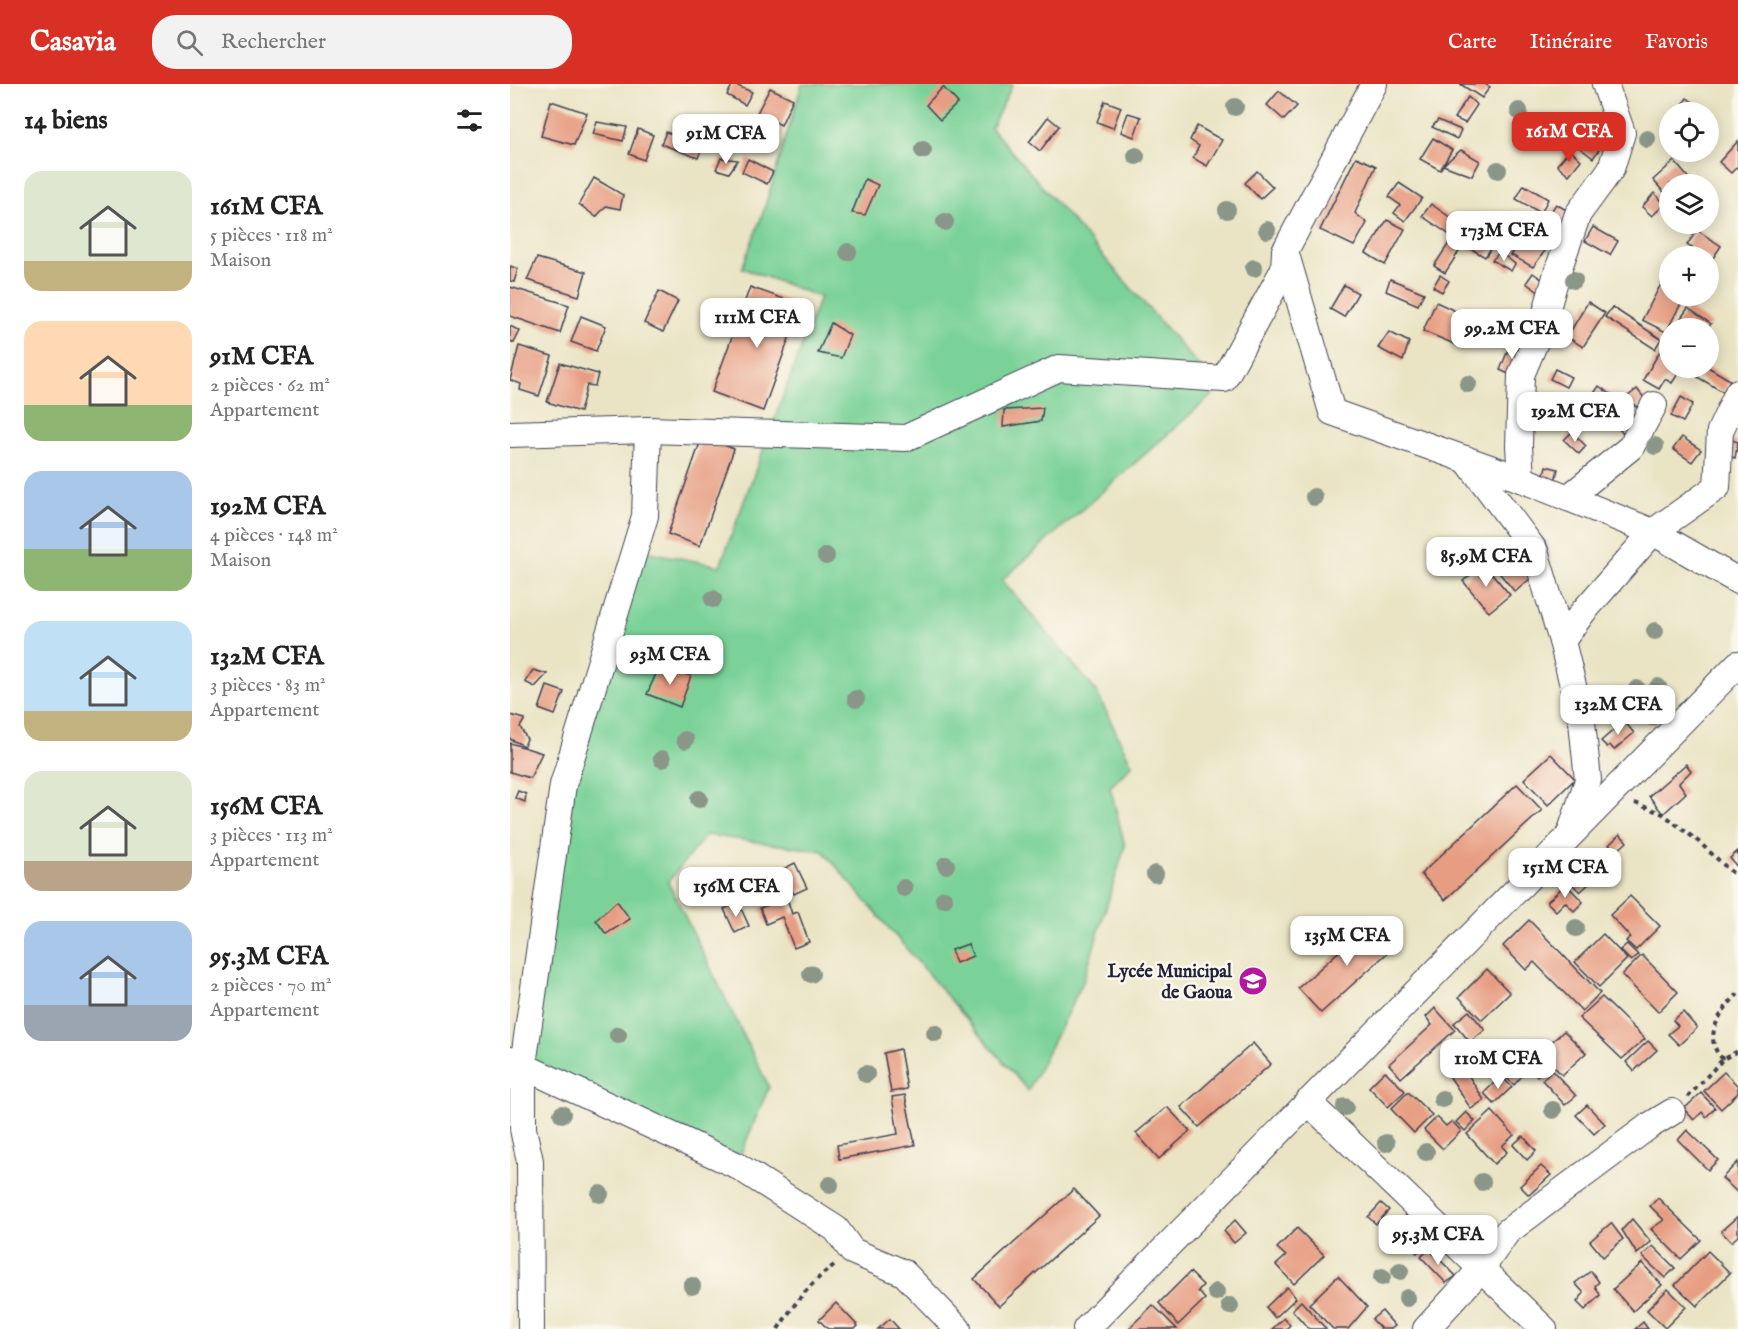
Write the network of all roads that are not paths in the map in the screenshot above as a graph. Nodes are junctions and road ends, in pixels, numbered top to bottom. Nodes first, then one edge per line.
1 (1374, 84) edge
2 (1605, 84) edge
3 (1286, 251) junction
4 (1738, 392) edge
5 (1653, 405) dead end
6 (648, 430) junction
7 (510, 434) edge
8 (1466, 459) junction
9 (1521, 478) junction
10 (1568, 498) junction
11 (1653, 532) junction
12 (1738, 580) edge
13 (1562, 641) junction
14 (1738, 664) edge
15 (1728, 689) edge
16 (1570, 836) junction
17 (520, 1010) edge
18 (516, 1062) edge
19 (1308, 1102) junction
20 (1672, 1112) road end
21 (1481, 1269) junction
22 (531, 1329) edge
23 (958, 1329) edge
24 (1086, 1329) edge
25 (1426, 1329) edge
26 (1544, 1329) edge

1 - 3 street
2 - 9 street
3 - 6 street
3 - 8 street
4 - 11 street
5 - 10 street
6 - 7 street
6 - 17 street
8 - 9 street
8 - 13 street
9 - 10 street
10 - 11 street
11 - 12 street
11 - 13 street
13 - 16 street
14 - 15 street
15 - 16 street
16 - 19 street
17 - 18 street
18 - 22 street
18 - 23 street
19 - 21 street
19 - 24 street
20 - 21 street
21 - 25 street
21 - 26 street

